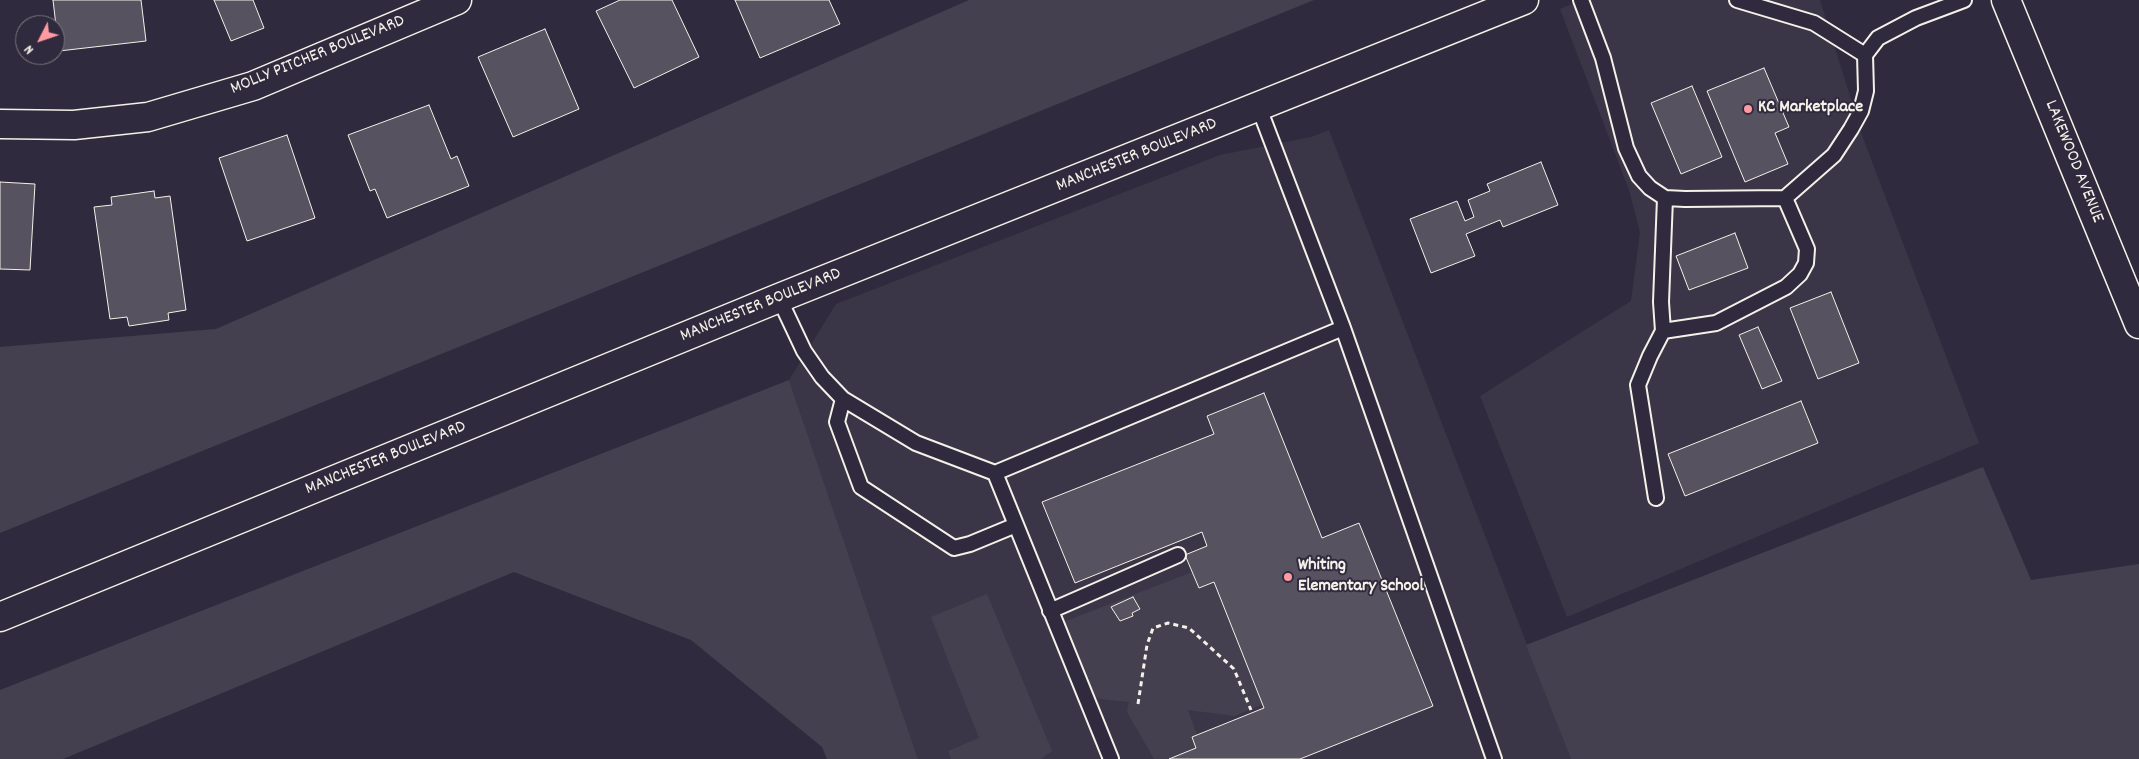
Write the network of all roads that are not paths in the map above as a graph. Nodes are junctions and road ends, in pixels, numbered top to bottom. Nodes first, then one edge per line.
1 (457, 0) edge
2 (1524, 0) edge
3 (1581, 0) edge
4 (1737, 0) edge
5 (1964, 0) edge
6 (2006, 0) edge
7 (417, 7) edge
8 (1865, 55) junction
9 (1259, 108) junction
10 (0, 124) edge
11 (1666, 198) junction
12 (1786, 198) junction
13 (779, 298) junction
14 (2139, 324) edge
15 (1343, 328) junction
16 (1663, 332) junction
17 (843, 399) junction
18 (995, 473) junction
19 (1656, 498) dead end
20 (1016, 525) junction
21 (1178, 555) dead end
22 (1050, 611) junction
23 (0, 617) edge
24 (1110, 759) edge
25 (1494, 759) edge

1 - 7 street, MOLLY PITCHER BOULEVARD
2 - 9 street, MANCHESTER BOULEVARD
3 - 11 lane
4 - 8 lane
5 - 8 lane
6 - 14 street, LAKEWOOD AVENUE
7 - 10 street, MOLLY PITCHER BOULEVARD
8 - 12 lane
9 - 13 street, MANCHESTER BOULEVARD
9 - 15 lane
11 - 12 lane
11 - 16 lane
12 - 16 lane
13 - 17 lane
13 - 23 street, MANCHESTER BOULEVARD
15 - 18 lane
15 - 25 lane
16 - 19 lane
17 - 18 lane
17 - 20 lane
18 - 20 lane
20 - 22 lane
21 - 22 lane
22 - 24 lane

